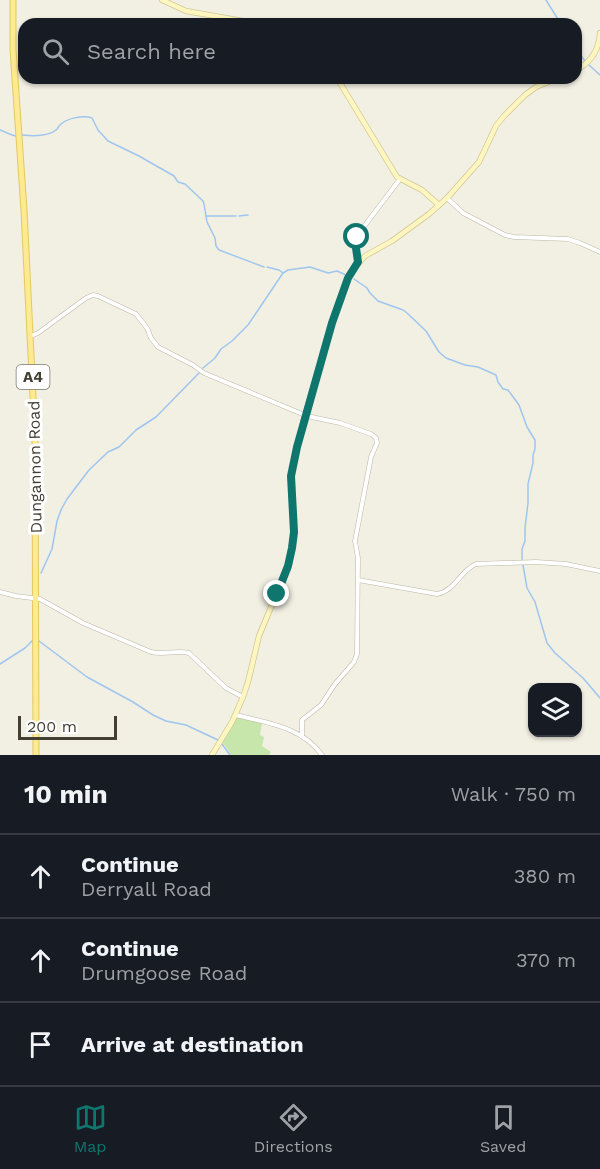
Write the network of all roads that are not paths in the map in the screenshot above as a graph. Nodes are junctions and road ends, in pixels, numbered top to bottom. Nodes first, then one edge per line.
1 (13, 0) edge
2 (162, 0) edge
3 (226, 18) edge
4 (600, 33) edge
5 (582, 66) edge
6 (341, 84) edge
7 (543, 84) edge
8 (400, 179) junction
9 (447, 198) junction
10 (439, 205) junction
11 (600, 252) edge
12 (358, 262) junction
13 (31, 336) junction
14 (305, 415) junction
15 (600, 571) edge
16 (358, 580) junction
17 (0, 592) edge
18 (36, 598) junction
19 (243, 697) junction
20 (236, 715) junction
21 (302, 736) junction
22 (36, 755) edge
23 (212, 755) edge
24 (322, 755) edge

1 - 13 main road, Dungannon Road / A4
2 - 3 street
4 - 5 street
6 - 8 street
7 - 9 street
8 - 10 street
8 - 12 street
9 - 10 street
9 - 11 street
10 - 12 street
12 - 14 street
13 - 14 street
13 - 18 main road, Dungannon Road / A4
14 - 16 street
14 - 19 street
15 - 16 street
16 - 21 street
17 - 18 street
18 - 19 street
18 - 22 main road, Dungannon Road / A4
19 - 20 street
20 - 21 street
20 - 23 street
21 - 24 street

